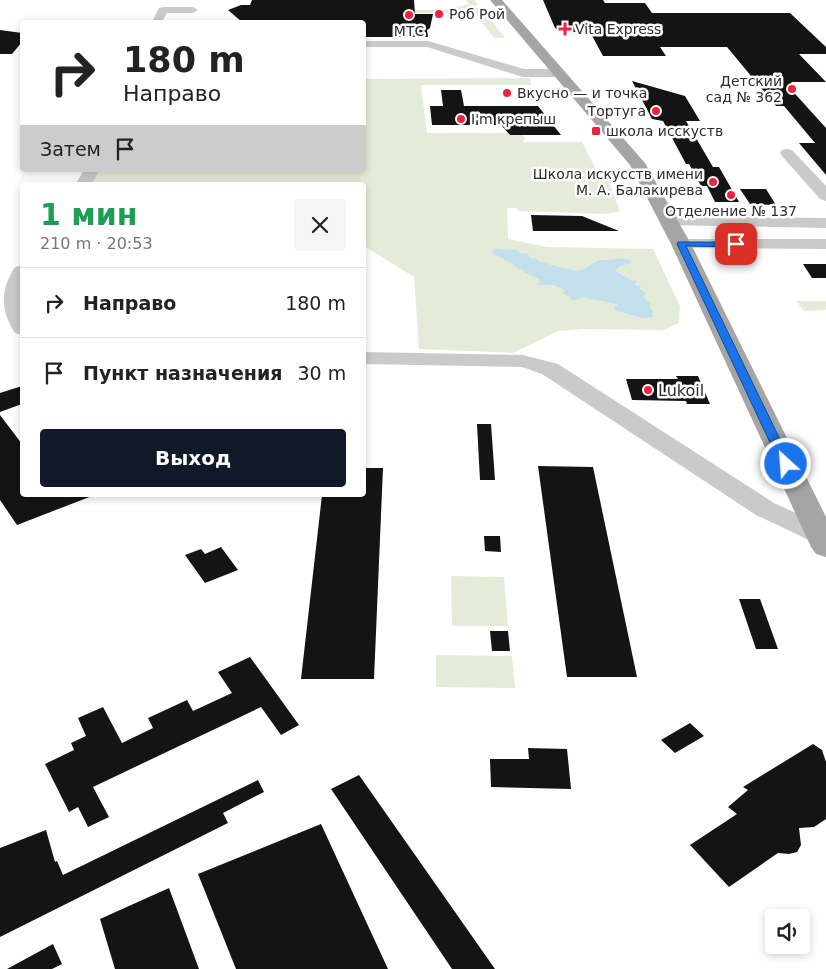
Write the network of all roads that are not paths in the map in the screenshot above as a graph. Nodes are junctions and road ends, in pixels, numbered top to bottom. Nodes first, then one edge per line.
1 (200, 0) edge
2 (496, 0) edge
3 (193, 10) junction
4 (158, 20) edge
5 (186, 20) edge
6 (366, 44) edge
7 (558, 73) junction
8 (787, 153) dead end
9 (826, 196) edge
10 (670, 221) junction
11 (826, 223) edge
12 (681, 244) junction
13 (826, 244) edge
14 (20, 274) edge
15 (20, 325) edge
16 (366, 358) edge
17 (823, 541) edge

1 - 3 street
2 - 7 main road
3 - 4 street
3 - 5 street
6 - 7 street
7 - 10 main road
8 - 9 street
10 - 11 street
10 - 12 main road
12 - 13 street
12 - 17 main road
14 - 15 street
16 - 17 street

